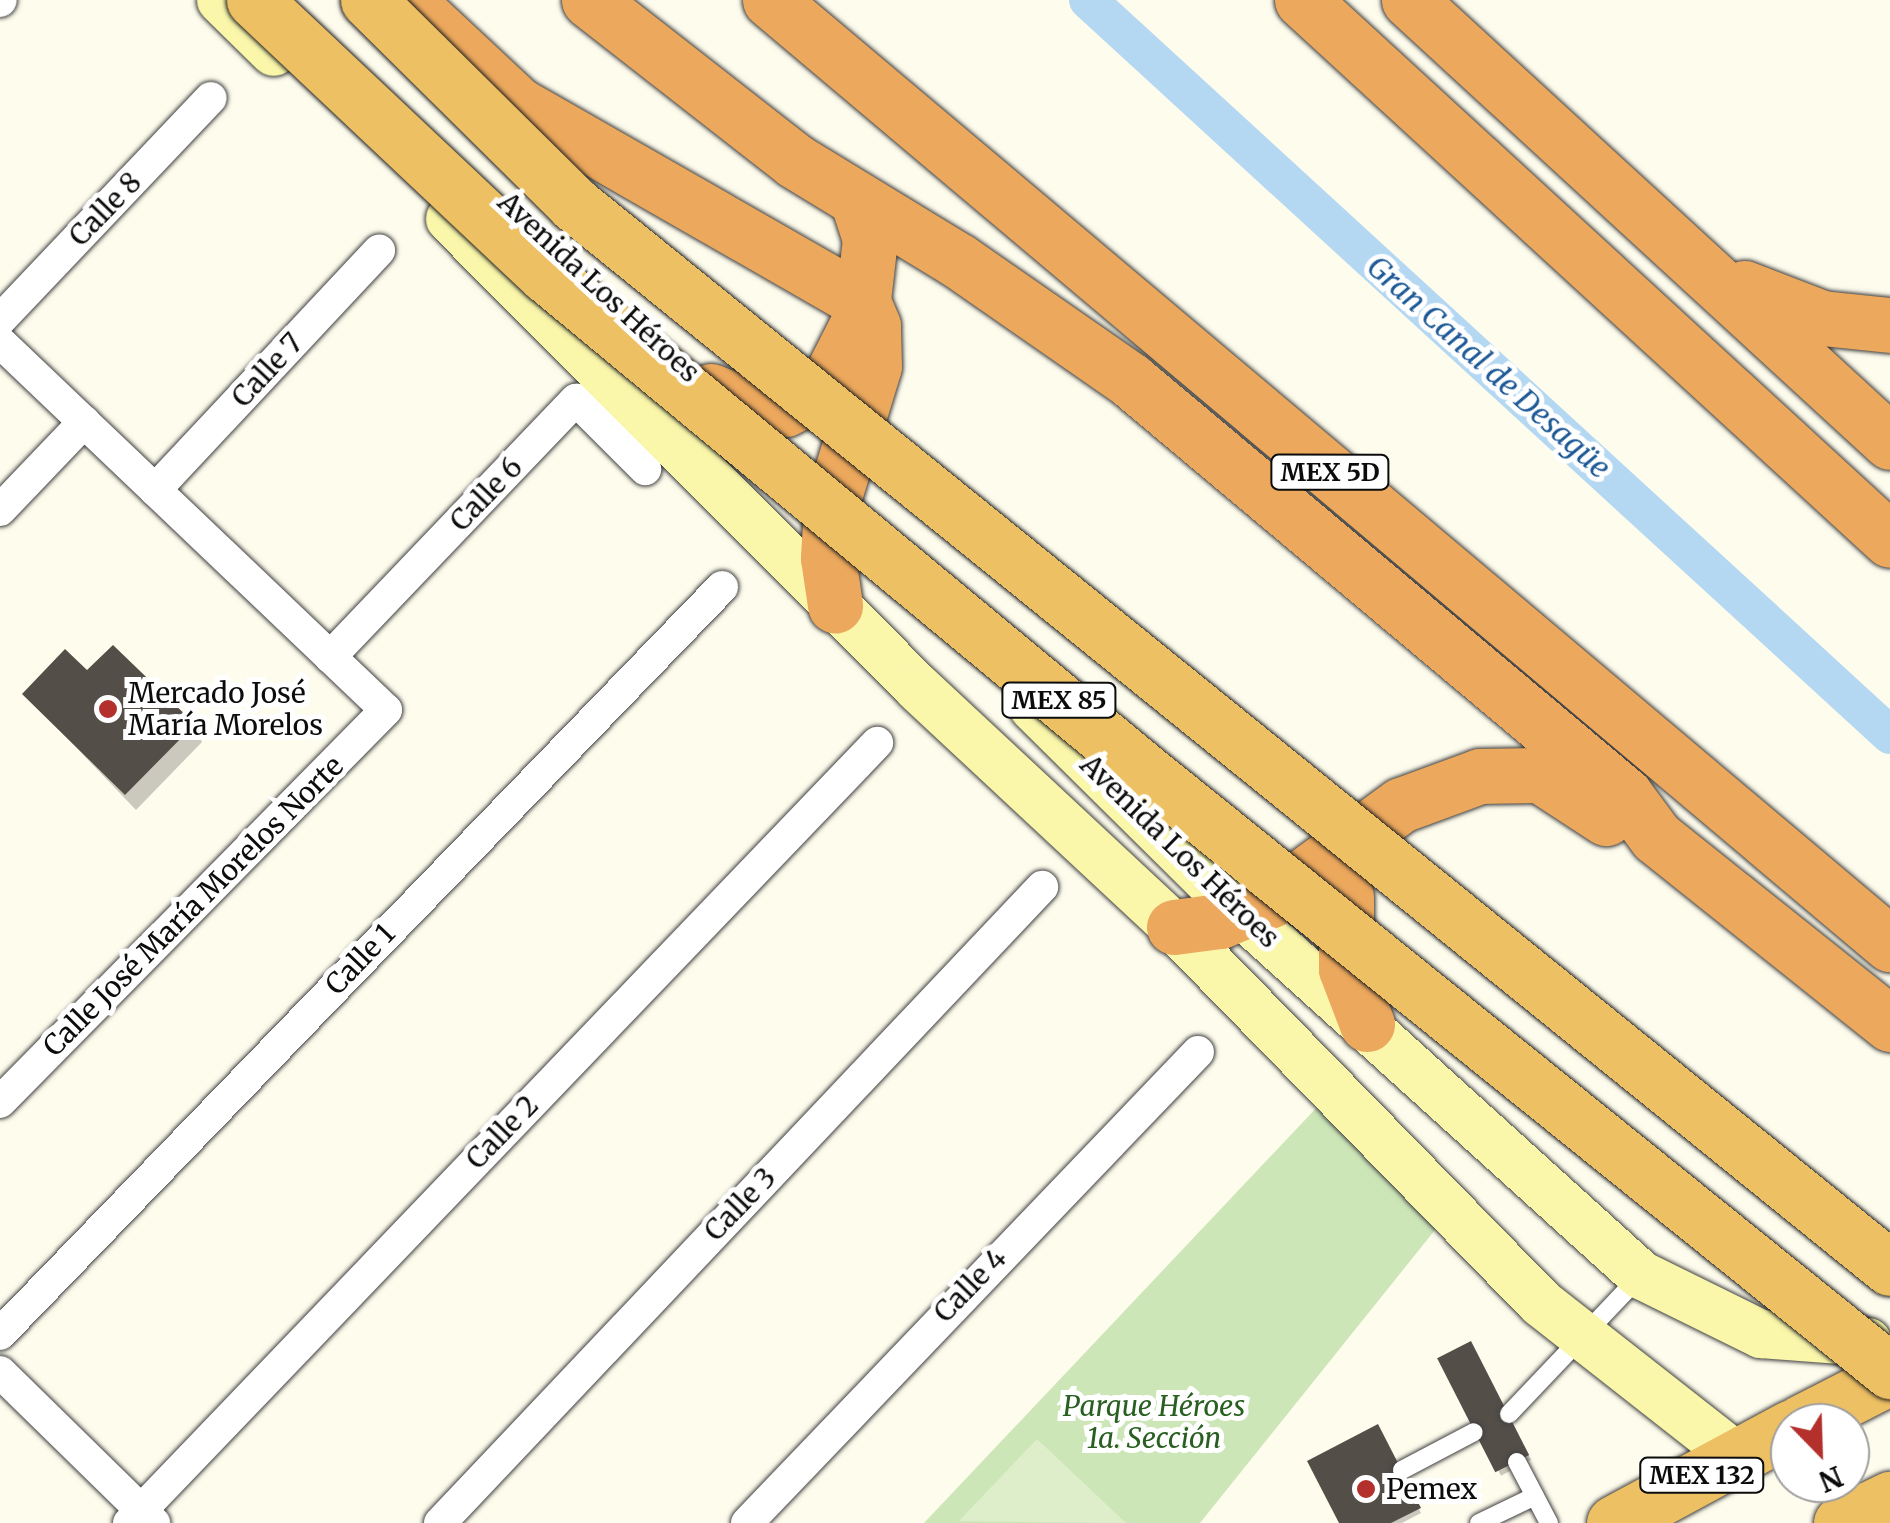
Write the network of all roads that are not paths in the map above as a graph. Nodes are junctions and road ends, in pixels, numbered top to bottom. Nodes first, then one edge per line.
1 (368, 0) edge
2 (406, 0) edge
3 (589, 0) edge
4 (770, 0) edge
5 (1302, 0) edge
6 (1410, 0) edge
7 (241, 9) edge
8 (211, 98) dead end
9 (864, 220) junction
10 (379, 251) dead end
11 (782, 253) junction
12 (1710, 271) junction
13 (863, 302) junction
14 (0, 320) edge
15 (1890, 325) edge
16 (0, 342) edge
17 (711, 391) junction
18 (84, 422) junction
19 (1890, 442) edge
20 (644, 468) dead end
21 (154, 490) junction
22 (831, 507) junction
23 (0, 510) edge
24 (1890, 540) edge
25 (722, 587) dead end
26 (834, 605) junction
27 (330, 656) junction
28 (877, 743) dead end
29 (1380, 821) junction
30 (1656, 837) junction
31 (1042, 887) dead end
32 (1242, 914) junction
33 (1174, 927) junction
34 (1890, 944) edge
35 (1367, 1024) junction
36 (1890, 1024) edge
37 (1198, 1052) dead end
38 (0, 1102) edge
39 (1890, 1268) edge
40 (1641, 1275) junction
41 (0, 1334) edge
42 (1587, 1339) junction
43 (1890, 1344) edge
44 (0, 1372) edge
45 (1890, 1374) edge
46 (1837, 1403) edge
47 (1508, 1414) dead end
48 (1474, 1432) dead end
49 (1770, 1438) edge
50 (1736, 1456) junction
51 (1518, 1462) dead end
52 (1402, 1470) dead end
53 (1535, 1496) junction
54 (1890, 1499) edge
55 (141, 1519) edge
56 (440, 1523) edge
57 (747, 1523) edge
58 (1479, 1523) edge
59 (1549, 1523) edge
60 (1614, 1523) edge
61 (1841, 1523) edge

1 - 39 highway, MEX 85, bridge
2 - 11 highway
3 - 9 highway
4 - 34 highway, MEX 5D
5 - 24 highway
6 - 12 highway
7 - 17 main road, Avenida Los Héroes
7 - 26 main road, Avenida Los Héroes
7 - 45 highway, MEX 85, bridge
8 - 14 street, Calle 8
9 - 11 highway
9 - 13 highway
9 - 30 highway
10 - 21 street, Calle 7
11 - 13 highway
12 - 15 highway
12 - 19 highway
13 - 17 highway
13 - 22 highway
16 - 18 street
17 - 22 main road, Avenida Los Héroes
18 - 21 street
18 - 23 street
20 - 27 street, Calle 6
21 - 27 street
22 - 26 highway
22 - 32 main road, Avenida Los Héroes
25 - 41 street, Calle 1
26 - 33 main road, Avenida Los Héroes
27 - 38 street, Calle José María Morelos Norte
28 - 55 street, Calle 2
29 - 30 highway
29 - 32 highway
29 - 35 highway
30 - 36 highway
31 - 56 street, Calle 3
32 - 33 highway
32 - 35 main road, Avenida Los Héroes
33 - 42 main road, Avenida Los Héroes
35 - 40 main road, Avenida Los Héroes
37 - 57 street, Calle 4
40 - 42 lane
40 - 43 main road, Avenida Los Héroes
42 - 47 lane
42 - 50 main road, Avenida Los Héroes
44 - 55 street
45 - 46 highway
48 - 52 lane
49 - 50 highway, MEX 132
50 - 60 highway, MEX 132
51 - 53 lane
53 - 58 lane
53 - 59 lane
54 - 61 highway

